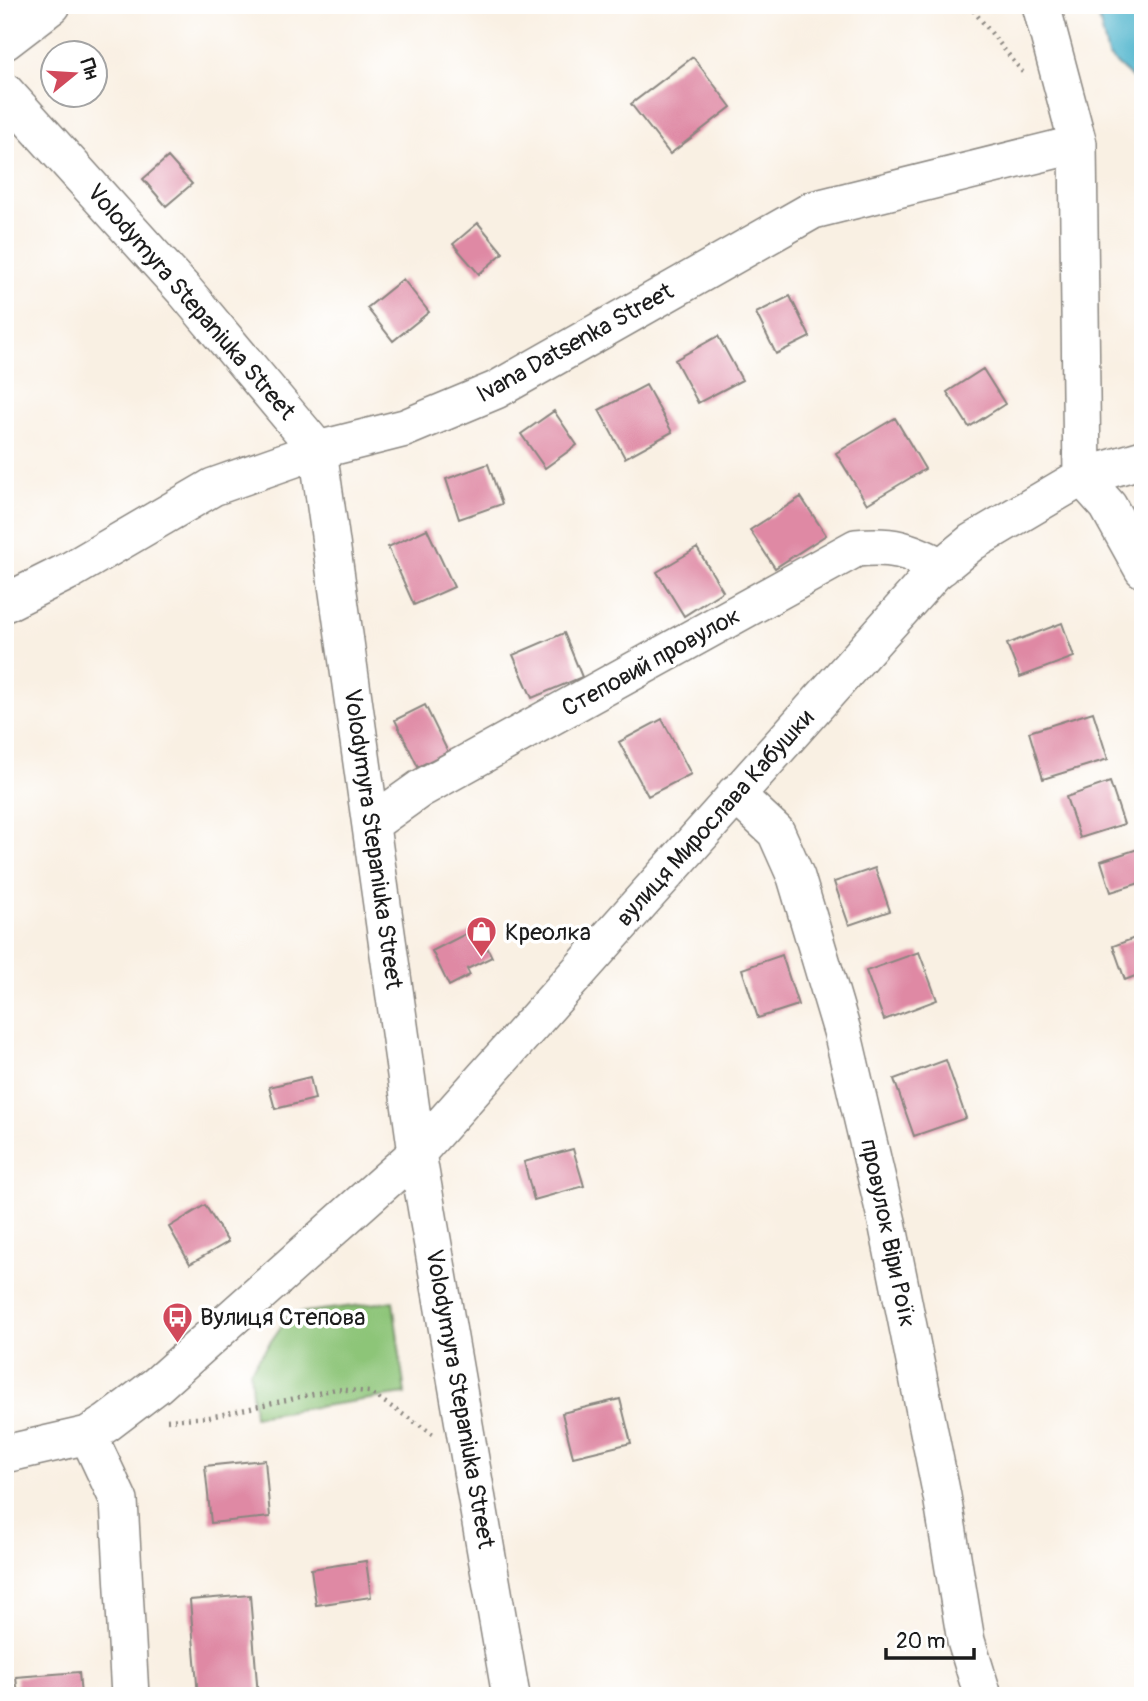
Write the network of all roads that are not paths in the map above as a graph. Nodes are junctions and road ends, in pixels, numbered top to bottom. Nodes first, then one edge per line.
1 (52, 5) edge
2 (1041, 5) edge
3 (5, 41) edge
4 (5, 92) edge
5 (1078, 144) junction
6 (318, 450) junction
7 (1143, 459) edge
8 (1082, 477) junction
9 (942, 567) junction
10 (1143, 569) edge
11 (5, 603) edge
12 (735, 794) junction
13 (371, 824) junction
14 (417, 1153) junction
15 (88, 1435) junction
16 (5, 1454) edge
17 (130, 1696) edge
18 (511, 1696) edge
19 (984, 1696) edge

1 - 3 street
2 - 5 street
4 - 6 street, Volodymyra Stepaniuka Street
5 - 6 street, Ivana Datsenka Street
5 - 8 street
6 - 11 street, Ivana Datsenka Street
6 - 13 street, Volodymyra Stepaniuka Street
7 - 8 street, вулиця Мирослава Кабушки
8 - 9 street, вулиця Мирослава Кабушки
8 - 10 street
9 - 12 street, вулиця Мирослава Кабушки
9 - 13 street, Степовий провулок
12 - 14 street, вулиця Мирослава Кабушки
12 - 19 street, провулок Віри Роїк
13 - 14 street, Volodymyra Stepaniuka Street
14 - 15 street, вулиця Мирослава Кабушки
14 - 18 street, Volodymyra Stepaniuka Street
15 - 16 street, вулиця Мирослава Кабушки
15 - 17 street

